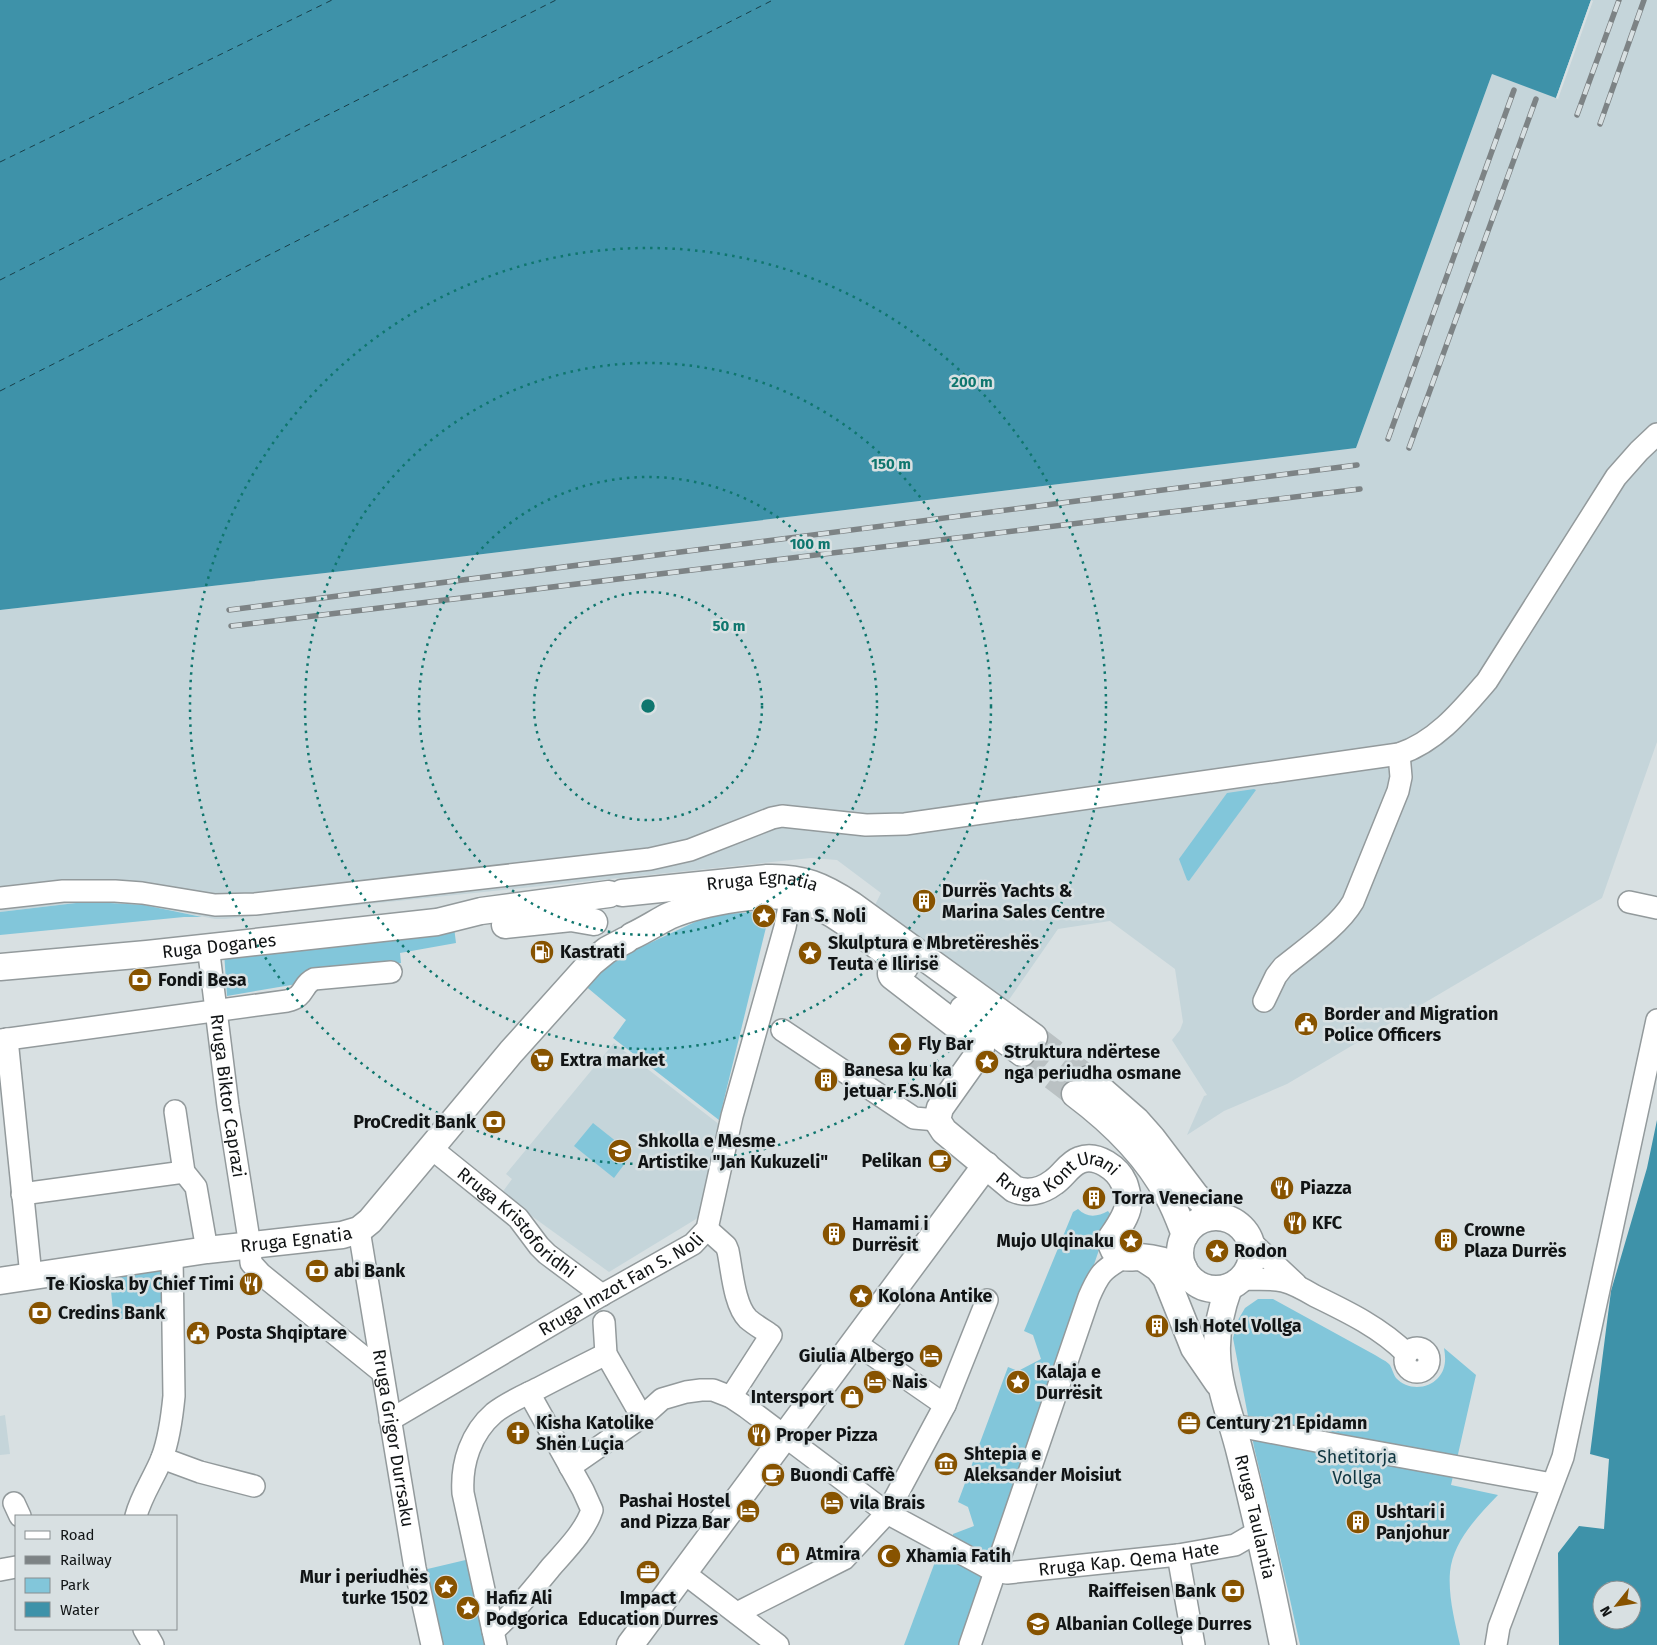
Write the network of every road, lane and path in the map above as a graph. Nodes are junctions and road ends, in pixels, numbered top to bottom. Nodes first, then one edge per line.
1 (1657, 434) edge
2 (1399, 754) junction
3 (616, 894) junction
4 (791, 896) junction
5 (0, 898) edge
6 (1629, 902) dead end
7 (1657, 908) edge
8 (436, 922) junction
9 (595, 926) junction
10 (629, 938) junction
11 (208, 946) junction
12 (892, 957) junction
13 (0, 968) edge
14 (391, 972) dead end
15 (1264, 1001) dead end
16 (216, 1011) junction
17 (1657, 1020) edge
18 (782, 1030) dead end
19 (3, 1039) edge
20 (511, 1052) junction
21 (175, 1111) dead end
22 (937, 1120) junction
23 (431, 1148) junction
24 (986, 1165) junction
25 (184, 1172) junction
26 (22, 1194) junction
27 (1220, 1217) junction
28 (706, 1229) junction
29 (360, 1230) junction
30 (1185, 1235) junction
31 (1249, 1240) junction
32 (250, 1246) junction
33 (206, 1250) junction
34 (1125, 1251) junction
35 (172, 1256) junction
36 (1187, 1274) junction
37 (31, 1276) junction
38 (0, 1281) edge
39 (1235, 1283) junction
40 (1300, 1287) junction
41 (602, 1295) junction
42 (987, 1300) dead end
43 (604, 1322) dead end
44 (854, 1342) junction
45 (606, 1354) junction
46 (1407, 1354) dead end
47 (382, 1372) junction
48 (1223, 1390) junction
49 (529, 1393) junction
50 (731, 1397) junction
51 (945, 1405) junction
52 (642, 1418) junction
53 (390, 1420) junction
54 (1233, 1425) junction
55 (784, 1436) junction
56 (162, 1458) junction
57 (570, 1467) junction
58 (1552, 1484) junction
59 (254, 1486) dead end
60 (887, 1513) junction
61 (136, 1515) edge
62 (1259, 1530) junction
63 (1178, 1555) junction
64 (15, 1567) edge
65 (0, 1570) edge
66 (994, 1572) junction
67 (684, 1573) junction
68 (737, 1613) junction
69 (145, 1630) edge
70 (494, 1638) edge
71 (153, 1645) edge
72 (432, 1645) edge
73 (630, 1645) edge
74 (778, 1645) edge
75 (970, 1645) edge
76 (1194, 1645) edge
77 (1283, 1645) edge
78 (1496, 1645) edge

1 - 2 street
2 - 5 street
2 - 15 street
3 - 8 main road, Rruga Egnatia
3 - 9 main road
3 - 10 main road
3 - 12 main road, Rruga Egnatia
4 - 10 main road, Rruga Egnatia
4 - 12 main road, Rruga Egnatia
4 - 28 street, Rruga Imzot Fan S. Noli
6 - 7 street
8 - 9 main road
8 - 11 main road, Ruga Doganes
9 - 10 main road
9 - 20 main road, Rruga Egnatia
10 - 20 main road, Rruga Egnatia
11 - 13 main road, Ruga Doganes
11 - 16 street, Rruga Biktor Caprazi
12 - 22 main road
14 - 16 street
16 - 19 street
16 - 32 street, Rruga Biktor Caprazi
17 - 58 street
18 - 22 street
19 - 26 street
20 - 23 main road, Rruga Egnatia
21 - 25 street
22 - 24 main road
23 - 29 main road, Rruga Egnatia
23 - 41 street, Rruga Kristoforidhi
24 - 34 main road, Rruga Kont Urani
24 - 44 main road
25 - 26 street
25 - 33 street
26 - 37 street
27 - 30 main road
27 - 30 main road
27 - 31 main road
28 - 41 street, Rruga Imzot Fan S. Noli
28 - 50 street
29 - 32 main road, Rruga Egnatia
29 - 47 street, Rruga Grigor Durrsaku
30 - 36 main road
31 - 39 main road
31 - 40 street
32 - 33 main road, Rruga Egnatia
32 - 47 street, Rruga Biktor Caprazi
33 - 35 main road, Rruga Egnatia
34 - 36 main road
34 - 48 main road
34 - 66 street, Rruga Kont Urani
35 - 37 main road, Rruga Egnatia
35 - 56 street
36 - 39 main road
36 - 48 main road, Rruga Taulantia
37 - 38 main road, Rruga Egnatia
39 - 40 street
39 - 48 main road, Rruga Taulantia
40 - 46 street
41 - 53 street, Rruga Imzot Fan S. Noli
42 - 51 street
43 - 45 street
44 - 51 street
44 - 55 main road
45 - 49 street
45 - 52 street
47 - 53 street, Rruga Grigor Durrsaku
48 - 54 main road, Rruga Taulantia
49 - 57 street
49 - 70 street
50 - 52 street
50 - 55 street
51 - 60 street
52 - 57 street
53 - 72 street, Rruga Grigor Durrsaku
54 - 58 street
54 - 62 main road, Rruga Taulantia
55 - 60 street
55 - 67 main road
56 - 59 street
56 - 61 street
57 - 70 street
58 - 78 street
60 - 66 street
60 - 68 street
62 - 63 street, Rruga Kap. Qema Hate
62 - 77 main road, Rruga Taulantia
63 - 66 street, Rruga Kap. Qema Hate
63 - 76 street
64 - 65 street
66 - 75 street, Rruga Kont Urani
67 - 68 street
67 - 73 main road
68 - 74 street
69 - 71 street

